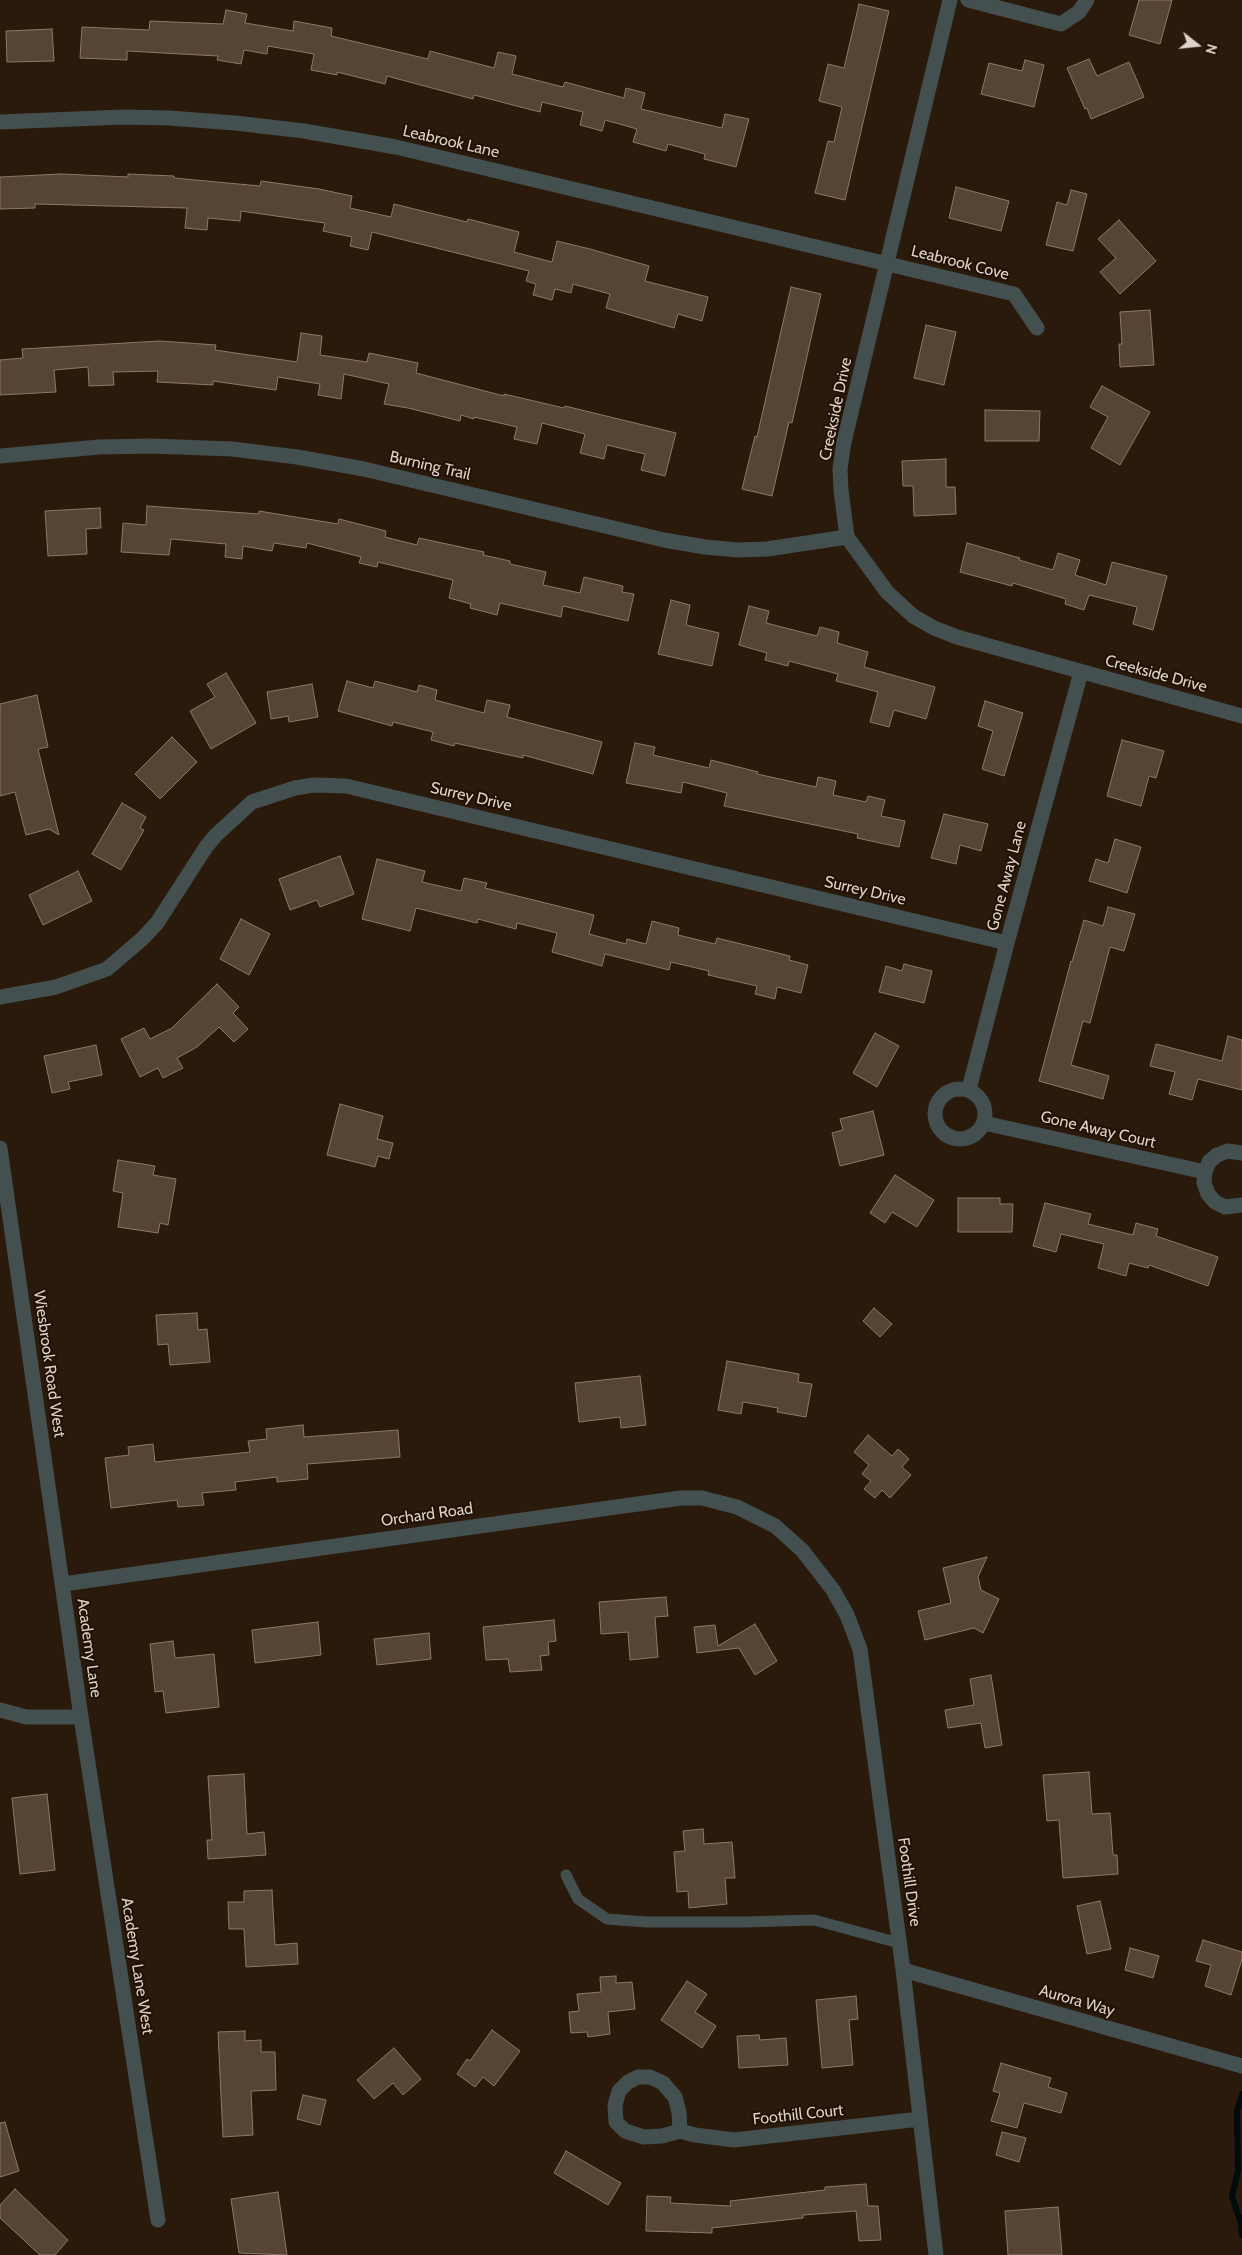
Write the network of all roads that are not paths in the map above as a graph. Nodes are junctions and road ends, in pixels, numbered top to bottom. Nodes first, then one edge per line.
1 (950, 0) edge
2 (968, 0) edge
3 (1087, 0) edge
4 (0, 122) edge
5 (886, 262) junction
6 (1037, 328) dead end
7 (0, 456) edge
8 (847, 537) junction
9 (1081, 672) junction
10 (1242, 716) edge
11 (1007, 943) junction
12 (0, 997) edge
13 (969, 1090) junction
14 (984, 1122) junction
15 (0, 1148) edge
16 (1242, 1153) edge
17 (1204, 1172) junction
18 (1242, 1205) edge
19 (788, 1536) joint
20 (63, 1584) junction
21 (0, 1710) edge
22 (81, 1717) junction
23 (566, 1876) dead end
24 (899, 1942) junction
25 (903, 1970) junction
26 (1242, 2066) edge
27 (920, 2119) junction
28 (680, 2131) junction
29 (158, 2220) dead end
30 (936, 2255) edge

1 - 5 street, Creekside Drive
2 - 3 street
4 - 5 street, Leabrook Lane
5 - 6 street, Leabrook Cove
5 - 8 street, Creekside Drive
7 - 8 street, Burning Trail
8 - 9 street, Creekside Drive
9 - 10 street, Creekside Drive
9 - 11 street, Gone Away Lane
11 - 12 street, Surrey Drive
11 - 13 street, Gone Away Lane
13 - 14 street
13 - 14 street
14 - 17 street, Gone Away Court
15 - 20 street, Wiesbrook Road West
16 - 17 street
17 - 18 street
19 - 20 street, Orchard Road
19 - 24 street, Foothill Drive
20 - 22 street, Academy Lane
21 - 22 street
22 - 29 street, Academy Lane West
23 - 24 lane
24 - 25 street, Foothill Drive
25 - 26 street, Aurora Way
25 - 27 street, Foothill Drive
27 - 28 street, Foothill Court
27 - 30 street, Foothill Drive
28 - 28 street, Foothill Court

